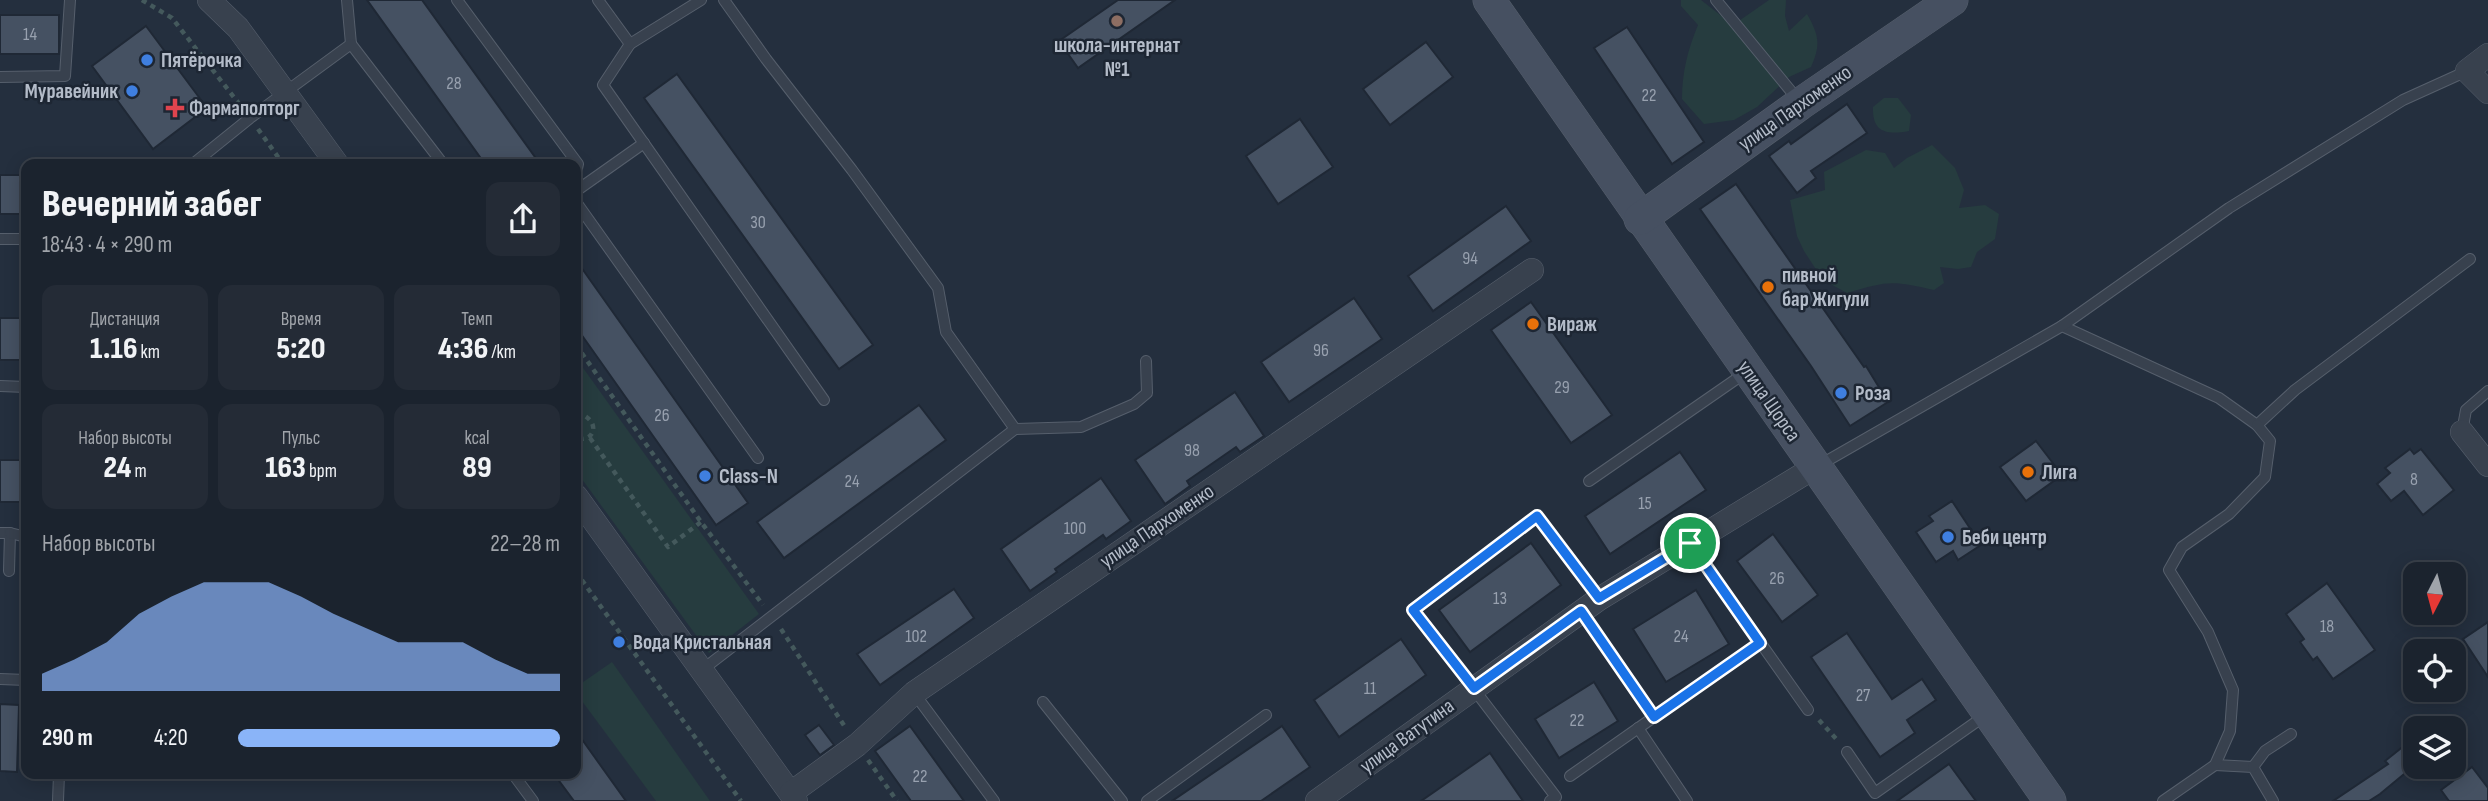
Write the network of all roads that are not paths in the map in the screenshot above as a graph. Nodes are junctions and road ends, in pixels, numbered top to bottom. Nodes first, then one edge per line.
1 (69, 0) edge
2 (209, 0) edge
3 (347, 0) edge
4 (457, 0) edge
5 (598, 0) edge
6 (701, 0) edge
7 (724, 0) edge
8 (1489, 0) edge
9 (1716, 0) edge
10 (1952, 0) edge
11 (351, 44) junction
12 (630, 44) junction
13 (2488, 55) edge
14 (2467, 71) junction
15 (0, 77) edge
16 (2488, 92) edge
17 (286, 94) junction
18 (1800, 104) junction
19 (644, 143) junction
20 (199, 159) edge
21 (333, 159) edge
22 (439, 159) edge
23 (574, 159) edge
24 (581, 187) edge
25 (581, 209) edge
26 (1640, 219) junction
27 (0, 239) edge
28 (21, 239) edge
29 (2470, 259) dead end
30 (1532, 270) dead end
31 (2062, 326) junction
32 (1146, 361) dead end
33 (1748, 371) junction
34 (0, 386) edge
35 (21, 387) edge
36 (2488, 391) edge
37 (824, 400) dead end
38 (2257, 425) junction
39 (1015, 429) junction
40 (2462, 432) joint
41 (758, 458) dead end
42 (2488, 465) edge
43 (1815, 467) junction
44 (1589, 481) dead end
45 (581, 503) edge
46 (5, 533) edge
47 (1690, 543) junction
48 (9, 571) dead end
49 (1590, 605) junction
50 (1760, 643) junction
51 (702, 670) junction
52 (0, 679) edge
53 (21, 680) edge
54 (1474, 688) junction
55 (914, 693) junction
56 (1043, 702) dead end
57 (1808, 710) road end
58 (1988, 714) junction
59 (1266, 715) dead end
60 (1654, 717) junction
61 (1639, 727) junction
62 (2291, 734) dead end
63 (1847, 752) road end
64 (2215, 765) junction
65 (2253, 767) junction
66 (1570, 776) dead end
67 (59, 779) edge
68 (517, 779) edge
69 (793, 797) edge
70 (1878, 797) edge
71 (1160, 798) edge
72 (58, 801) edge
73 (533, 801) edge
74 (994, 801) edge
75 (1122, 801) edge
76 (1147, 801) edge
77 (1317, 801) edge
78 (1550, 801) edge
79 (1687, 801) edge
80 (2050, 801) edge
81 (2162, 801) edge
82 (2273, 801) edge

1 - 15 lane
2 - 17 street
3 - 11 lane
4 - 23 lane
5 - 12 lane
6 - 12 lane
7 - 39 lane
8 - 26 main road, улица Щорса
9 - 18 lane
10 - 18 main road, улица Пархоменко
11 - 17 lane
11 - 22 lane
12 - 19 lane
13 - 14 street
14 - 16 street
14 - 31 lane
17 - 20 lane
17 - 21 street
18 - 26 main road, улица Пархоменко
19 - 24 lane
19 - 37 lane
25 - 41 lane
26 - 33 main road, улица Щорса
27 - 28 lane
29 - 38 lane
30 - 55 street, улица Пархоменко
31 - 38 lane
31 - 43 lane
32 - 39 lane
33 - 43 main road, улица Щорса
33 - 44 lane
34 - 35 lane
36 - 40 lane
38 - 64 lane
39 - 51 lane
40 - 42 street
43 - 47 street, улица Ватутина
43 - 58 main road, улица Щорса
45 - 51 street
46 - 48 lane
47 - 49 street, улица Ватутина
47 - 50 lane
49 - 54 street, улица Ватутина
49 - 54 lane
49 - 60 lane
50 - 57 lane
50 - 60 lane
51 - 69 street
52 - 53 lane
54 - 77 street, улица Ватутина
54 - 78 lane
55 - 69 street, улица Пархоменко
55 - 74 lane
56 - 75 lane
58 - 70 lane
58 - 80 main road, улица Щорса
59 - 71 lane
60 - 61 lane
61 - 66 lane
61 - 79 lane
62 - 65 lane
63 - 70 lane
64 - 65 lane
64 - 81 lane
65 - 82 lane
67 - 72 lane
68 - 73 lane
71 - 76 lane

